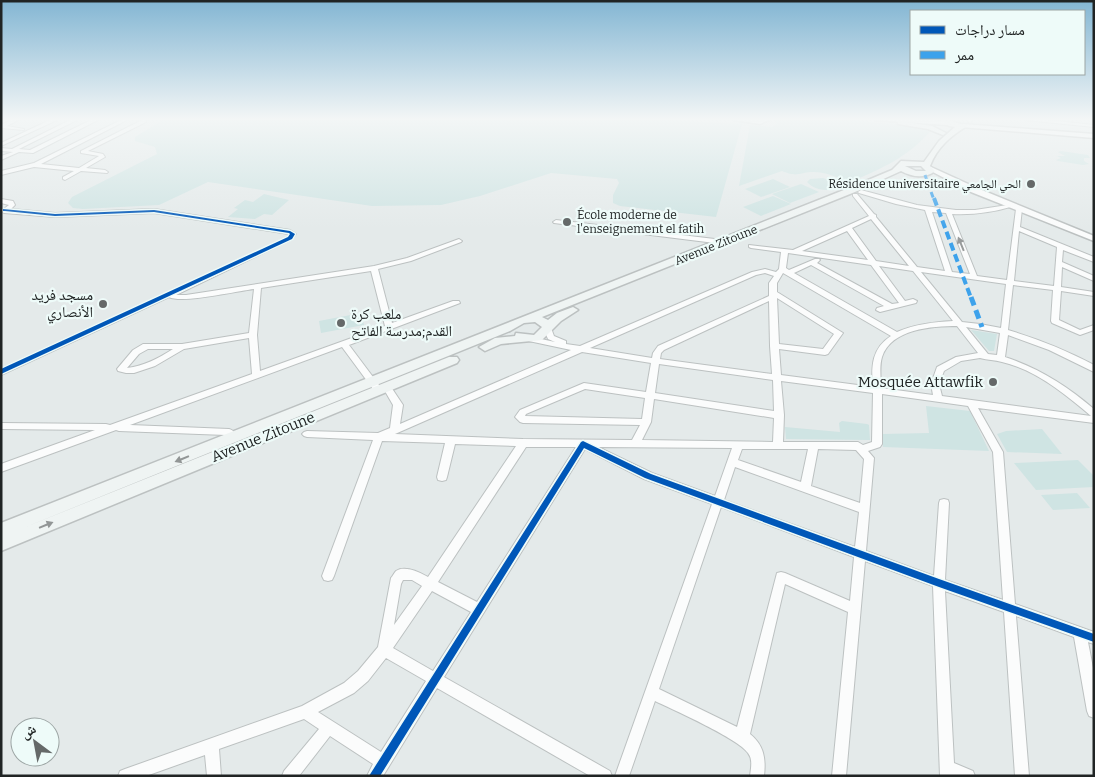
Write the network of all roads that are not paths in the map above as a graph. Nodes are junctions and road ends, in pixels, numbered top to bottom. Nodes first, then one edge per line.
1 (53, 156) edge
2 (102, 156) edge
3 (921, 156) edge
4 (931, 156) edge
5 (906, 164) junction
6 (34, 165) junction
7 (928, 167) junction
8 (80, 169) junction
9 (105, 172) dead end
10 (1, 173) edge
11 (918, 174) junction
12 (65, 178) dead end
13 (974, 190) junction
14 (858, 194) junction
15 (1, 201) edge
16 (1016, 207) junction
17 (928, 209) junction
18 (3, 211) edge
19 (948, 211) junction
20 (874, 216) junction
21 (556, 222) dead end
22 (848, 228) junction
23 (1017, 228) junction
24 (1094, 239) edge
25 (459, 241) dead end
26 (723, 242) junction
27 (751, 246) dead end
28 (1060, 246) junction
29 (789, 251) junction
30 (1094, 253) edge
31 (823, 256) junction
32 (1086, 257) junction
33 (1094, 260) edge
34 (812, 263) junction
35 (873, 263) junction
36 (1059, 263) junction
37 (374, 268) junction
38 (917, 269) junction
39 (783, 272) junction
40 (949, 273) junction
41 (974, 277) junction
42 (1094, 279) edge
43 (1009, 282) junction
44 (258, 286) junction
45 (1057, 288) junction
46 (168, 294) junction
47 (1094, 294) edge
48 (773, 295) junction
49 (913, 301) dead end
50 (902, 302) junction
51 (456, 303) dead end
52 (888, 306) junction
53 (880, 310) dead end
54 (523, 320) junction
55 (960, 325) junction
56 (389, 327) junction
57 (1094, 327) edge
58 (548, 330) junction
59 (1004, 332) junction
60 (254, 334) junction
61 (896, 335) junction
62 (527, 338) junction
63 (343, 344) junction
64 (774, 346) junction
65 (182, 347) junction
66 (578, 348) junction
67 (986, 357) junction
68 (1001, 359) junction
69 (656, 360) junction
70 (1094, 369) edge
71 (1, 372) edge
72 (256, 375) junction
73 (776, 378) junction
74 (379, 386) junction
75 (878, 392) junction
76 (649, 396) junction
77 (938, 397) junction
78 (971, 403) junction
79 (1094, 414) edge
80 (780, 415) junction
81 (1094, 420) edge
82 (646, 422) junction
83 (1, 426) edge
84 (113, 428) junction
85 (394, 430) junction
86 (307, 434) dead end
87 (379, 437) junction
88 (233, 438) junction
89 (451, 439) junction
90 (523, 443) junction
91 (583, 444) junction
92 (635, 444) junction
93 (778, 444) junction
94 (738, 445) junction
95 (814, 445) junction
96 (863, 449) junction
97 (732, 462) junction
98 (1, 468) edge
99 (442, 477) dead end
100 (804, 489) junction
101 (717, 501) junction
102 (944, 503) dead end
103 (864, 509) junction
104 (1, 530) edge
105 (1, 544) edge
106 (861, 554) junction
107 (328, 576) dead end
108 (939, 583) junction
109 (430, 584) junction
110 (1008, 607) junction
111 (853, 608) junction
112 (479, 610) junction
113 (1080, 633) junction
114 (1094, 638) edge
115 (384, 650) junction
116 (436, 678) junction
117 (652, 692) junction
118 (1094, 711) edge
119 (305, 712) junction
120 (329, 727) junction
121 (742, 736) junction
122 (212, 744) junction
123 (383, 762) junction
124 (947, 772) edge
125 (125, 776) edge
126 (214, 776) edge
127 (289, 776) edge
128 (374, 776) edge
129 (605, 776) edge
130 (622, 776) edge
131 (757, 776) edge
132 (839, 776) edge
133 (968, 776) edge
134 (1022, 776) edge

1 - 6 street
2 - 8 street
3 - 5 main road, Avenue Zitoune
4 - 7 main road
5 - 7 main road
5 - 11 main road
5 - 26 main road, Avenue Zitoune
6 - 8 street
6 - 10 street
7 - 11 main road, Avenue Zitoune
7 - 13 street
8 - 9 street
8 - 12 street
11 - 13 street
11 - 14 main road, Avenue Zitoune
13 - 16 street
14 - 17 street
14 - 20 street
14 - 58 main road, Avenue Zitoune
15 - 18 street
16 - 19 street
16 - 23 street
16 - 24 street
17 - 19 street
17 - 40 street
18 - 46 street
41 -> 19 street
20 - 22 street
20 - 38 street
21 - 26 street
22 - 29 street
22 - 35 street
23 - 28 street
23 - 43 street
25 - 37 street
26 - 54 main road, Avenue Zitoune
27 - 29 street
28 - 32 street
28 - 36 street
29 - 31 street
29 - 39 street
30 - 32 street
31 - 34 street
31 - 35 street
32 - 33 street
34 - 39 street
34 - 52 street
35 - 38 street
35 - 50 street
36 - 42 street
36 - 45 street
37 - 44 street
37 - 56 street
38 - 40 street
38 - 55 street
39 - 48 street
39 - 61 street
39 - 66 street
40 - 41 street
41 - 43 street
43 - 45 street
43 - 59 street
44 - 46 street
44 - 60 street
45 - 47 street
45 - 57 street
46 - 71 street
48 - 64 street
48 - 64 street
48 - 69 street
49 - 50 street
50 - 52 street
51 - 56 street
52 - 53 street
54 - 58 main road
54 - 62 main road
54 - 74 main road, Avenue Zitoune
55 - 59 street
55 - 61 street
55 - 67 street
56 - 63 street
58 - 62 main road, Avenue Zitoune
58 - 66 street
59 - 68 street
59 - 70 street
60 - 65 street
60 - 72 street
61 - 75 street
62 - 66 street
62 - 74 main road, Avenue Zitoune
63 - 72 street
63 - 74 street
64 - 73 street
65 - 65 street
66 - 69 street
66 - 85 street
67 - 68 street
67 - 77 street
68 - 79 street
69 - 73 street
69 - 76 street
72 - 84 street
73 - 75 street
73 - 80 street
74 - 85 street
74 - 88 main road, Avenue Zitoune
105 -> 74 main road, Avenue Zitoune
75 - 77 street
75 - 96 street
76 - 80 street
76 - 82 street
76 - 82 street
77 - 78 street
78 - 81 street
78 - 110 street
80 - 93 street
82 - 92 street
83 - 84 street
84 - 88 street
84 - 98 street
85 - 87 street
86 - 87 street
87 - 89 street
87 - 107 street
88 -> 104 main road, Avenue Zitoune
89 - 90 street
89 - 99 street
90 - 91 street
90 - 109 street
91 - 92 street
91 - 101 street
91 - 112 street
92 - 94 street
93 - 94 street
93 - 95 street
94 - 97 street
95 - 96 street
95 - 100 street
96 - 103 street
97 - 100 street
97 - 101 street
100 - 103 street
101 - 106 street
101 - 117 street
102 - 108 street
103 - 106 street
106 - 108 street
106 - 111 street
108 - 110 street
108 - 124 street
109 - 112 street
109 - 115 street
109 - 115 street
110 - 113 street
110 - 134 street
111 - 121 street
111 - 132 street
112 - 116 street
113 - 114 street
113 - 118 street
115 - 116 street
115 - 119 street
116 - 123 street
116 - 129 street
117 - 121 street
117 - 130 street
119 - 120 street
119 - 122 street
120 - 123 street
120 - 127 street
121 - 131 street
122 - 125 street
122 - 126 street
123 - 128 street
124 - 133 street

